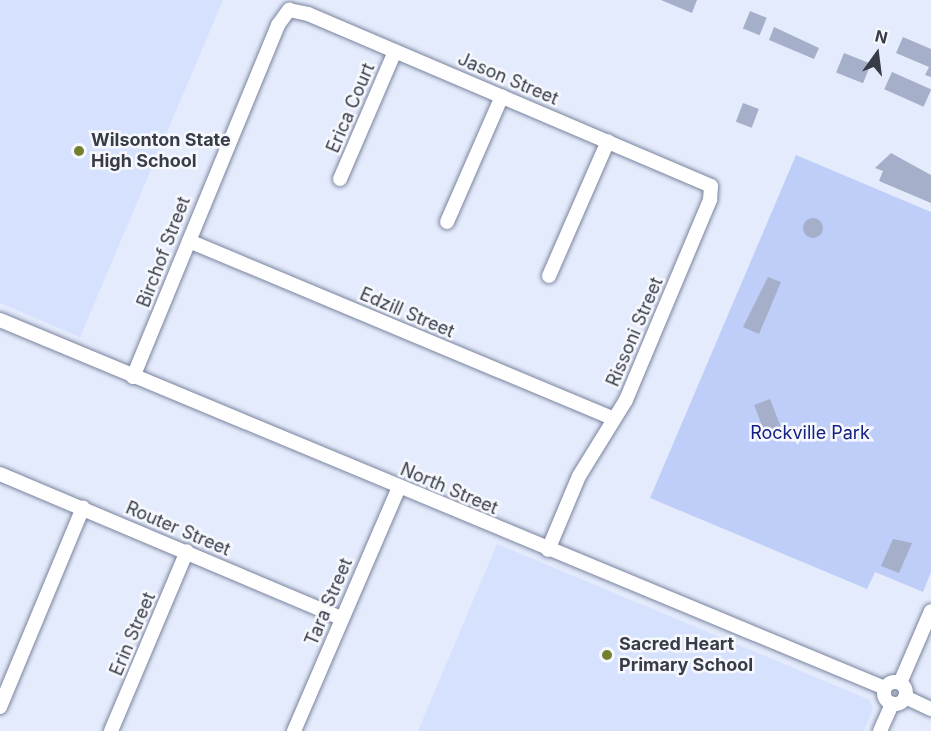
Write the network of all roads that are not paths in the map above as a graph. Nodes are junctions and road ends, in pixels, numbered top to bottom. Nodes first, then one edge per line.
1 (289, 10) joint
2 (395, 51) junction
3 (502, 96) junction
4 (608, 141) junction
5 (340, 178) dead end
6 (711, 186) joint
7 (447, 222) dead end
8 (189, 241) junction
9 (549, 276) dead end
10 (0, 320) edge
11 (133, 377) junction
12 (612, 418) junction
13 (0, 474) edge
14 (399, 487) junction
15 (83, 508) junction
16 (548, 550) junction
17 (187, 551) junction
18 (931, 611) edge
19 (341, 618) junction
20 (900, 683) junction
21 (885, 688) junction
22 (905, 697) junction
23 (892, 704) junction
24 (0, 707) edge
25 (931, 709) edge
26 (111, 731) edge
27 (294, 731) edge
28 (880, 731) edge

1 - 2 street, Jason Street
1 - 8 street, Birchof Street
2 - 3 street, Jason Street
2 - 5 street, Erica Court
3 - 4 street, Jason Street
3 - 7 street
4 - 6 street, Jason Street
4 - 9 street
6 - 12 street, Rissoni Street
8 - 11 street, Birchof Street
8 - 12 street, Edzill Street
10 - 11 street, North Street
11 - 14 street, North Street
12 - 16 street, Rissoni Street
13 - 15 street, Router Street
14 - 16 street, North Street
14 - 19 street, Tara Street
15 - 17 street, Router Street
15 - 24 street
16 - 21 street, North Street
17 - 19 street, Router Street
17 - 26 street, Erin Street
18 - 20 street
19 - 27 street, Tara Street
20 - 21 street
20 - 22 street
21 - 23 street
22 - 23 street
22 - 25 street
23 - 28 street

